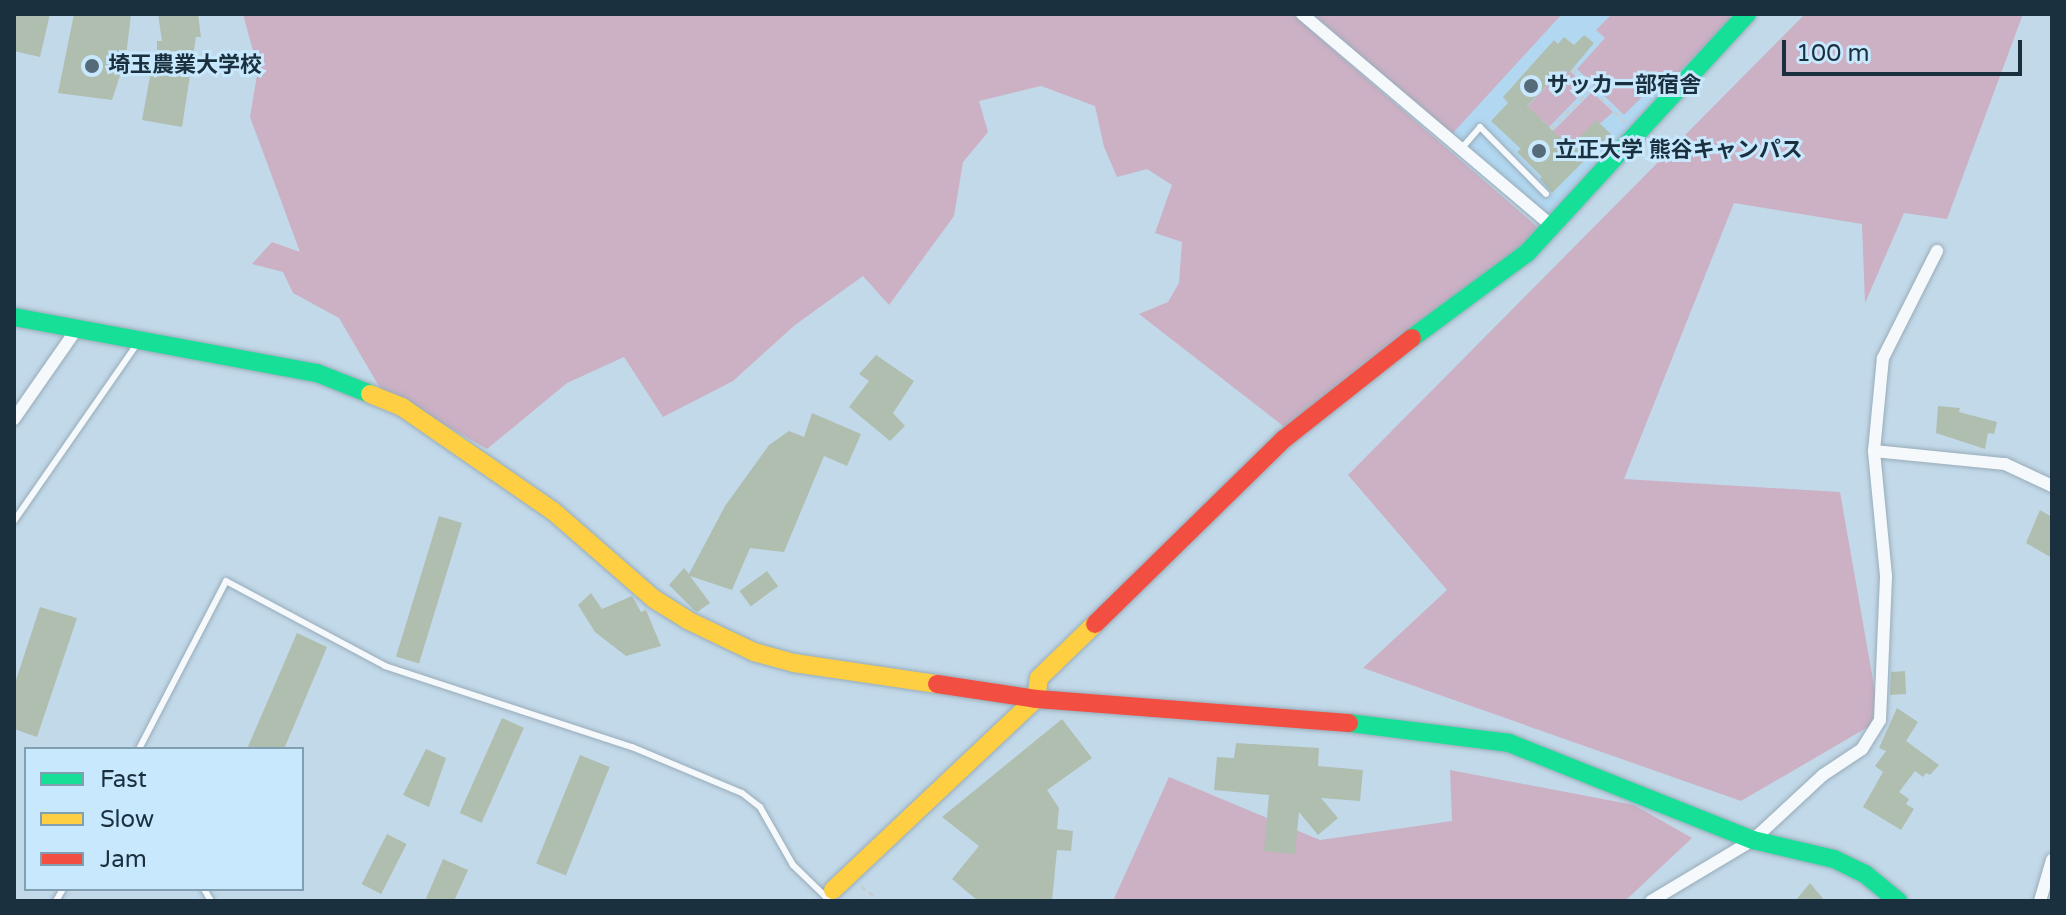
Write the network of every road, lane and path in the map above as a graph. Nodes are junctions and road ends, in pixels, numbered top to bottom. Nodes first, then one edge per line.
1 (1302, 14) edge
2 (1746, 14) edge
3 (1572, 69) dead end
4 (1592, 88) junction
5 (1625, 122) dead end
6 (1551, 129) dead end
7 (1461, 149) junction
8 (1546, 194) dead end
9 (1551, 225) junction
10 (1937, 251) dead end
11 (14, 317) edge
12 (76, 330) junction
13 (139, 341) junction
14 (14, 419) edge
15 (1874, 451) junction
16 (2052, 486) edge
17 (14, 521) edge
18 (1036, 699) junction
19 (140, 747) edge
20 (1753, 840) junction
21 (2052, 860) edge
22 (833, 891) edge
23 (880, 901) edge
24 (1651, 901) edge
25 (1898, 901) edge
26 (2040, 901) edge

1 - 7 street
2 - 9 street
3 - 4 path
4 - 5 path
4 - 6 path
7 - 8 lane
7 - 9 street
9 - 18 street
10 - 15 street
11 - 12 street
12 - 13 street
12 - 14 street
13 - 17 lane
13 - 18 street
15 - 16 street
15 - 20 street
18 - 20 street
18 - 22 street
19 - 22 lane
20 - 24 street
20 - 25 street
21 - 26 street
22 - 23 path

